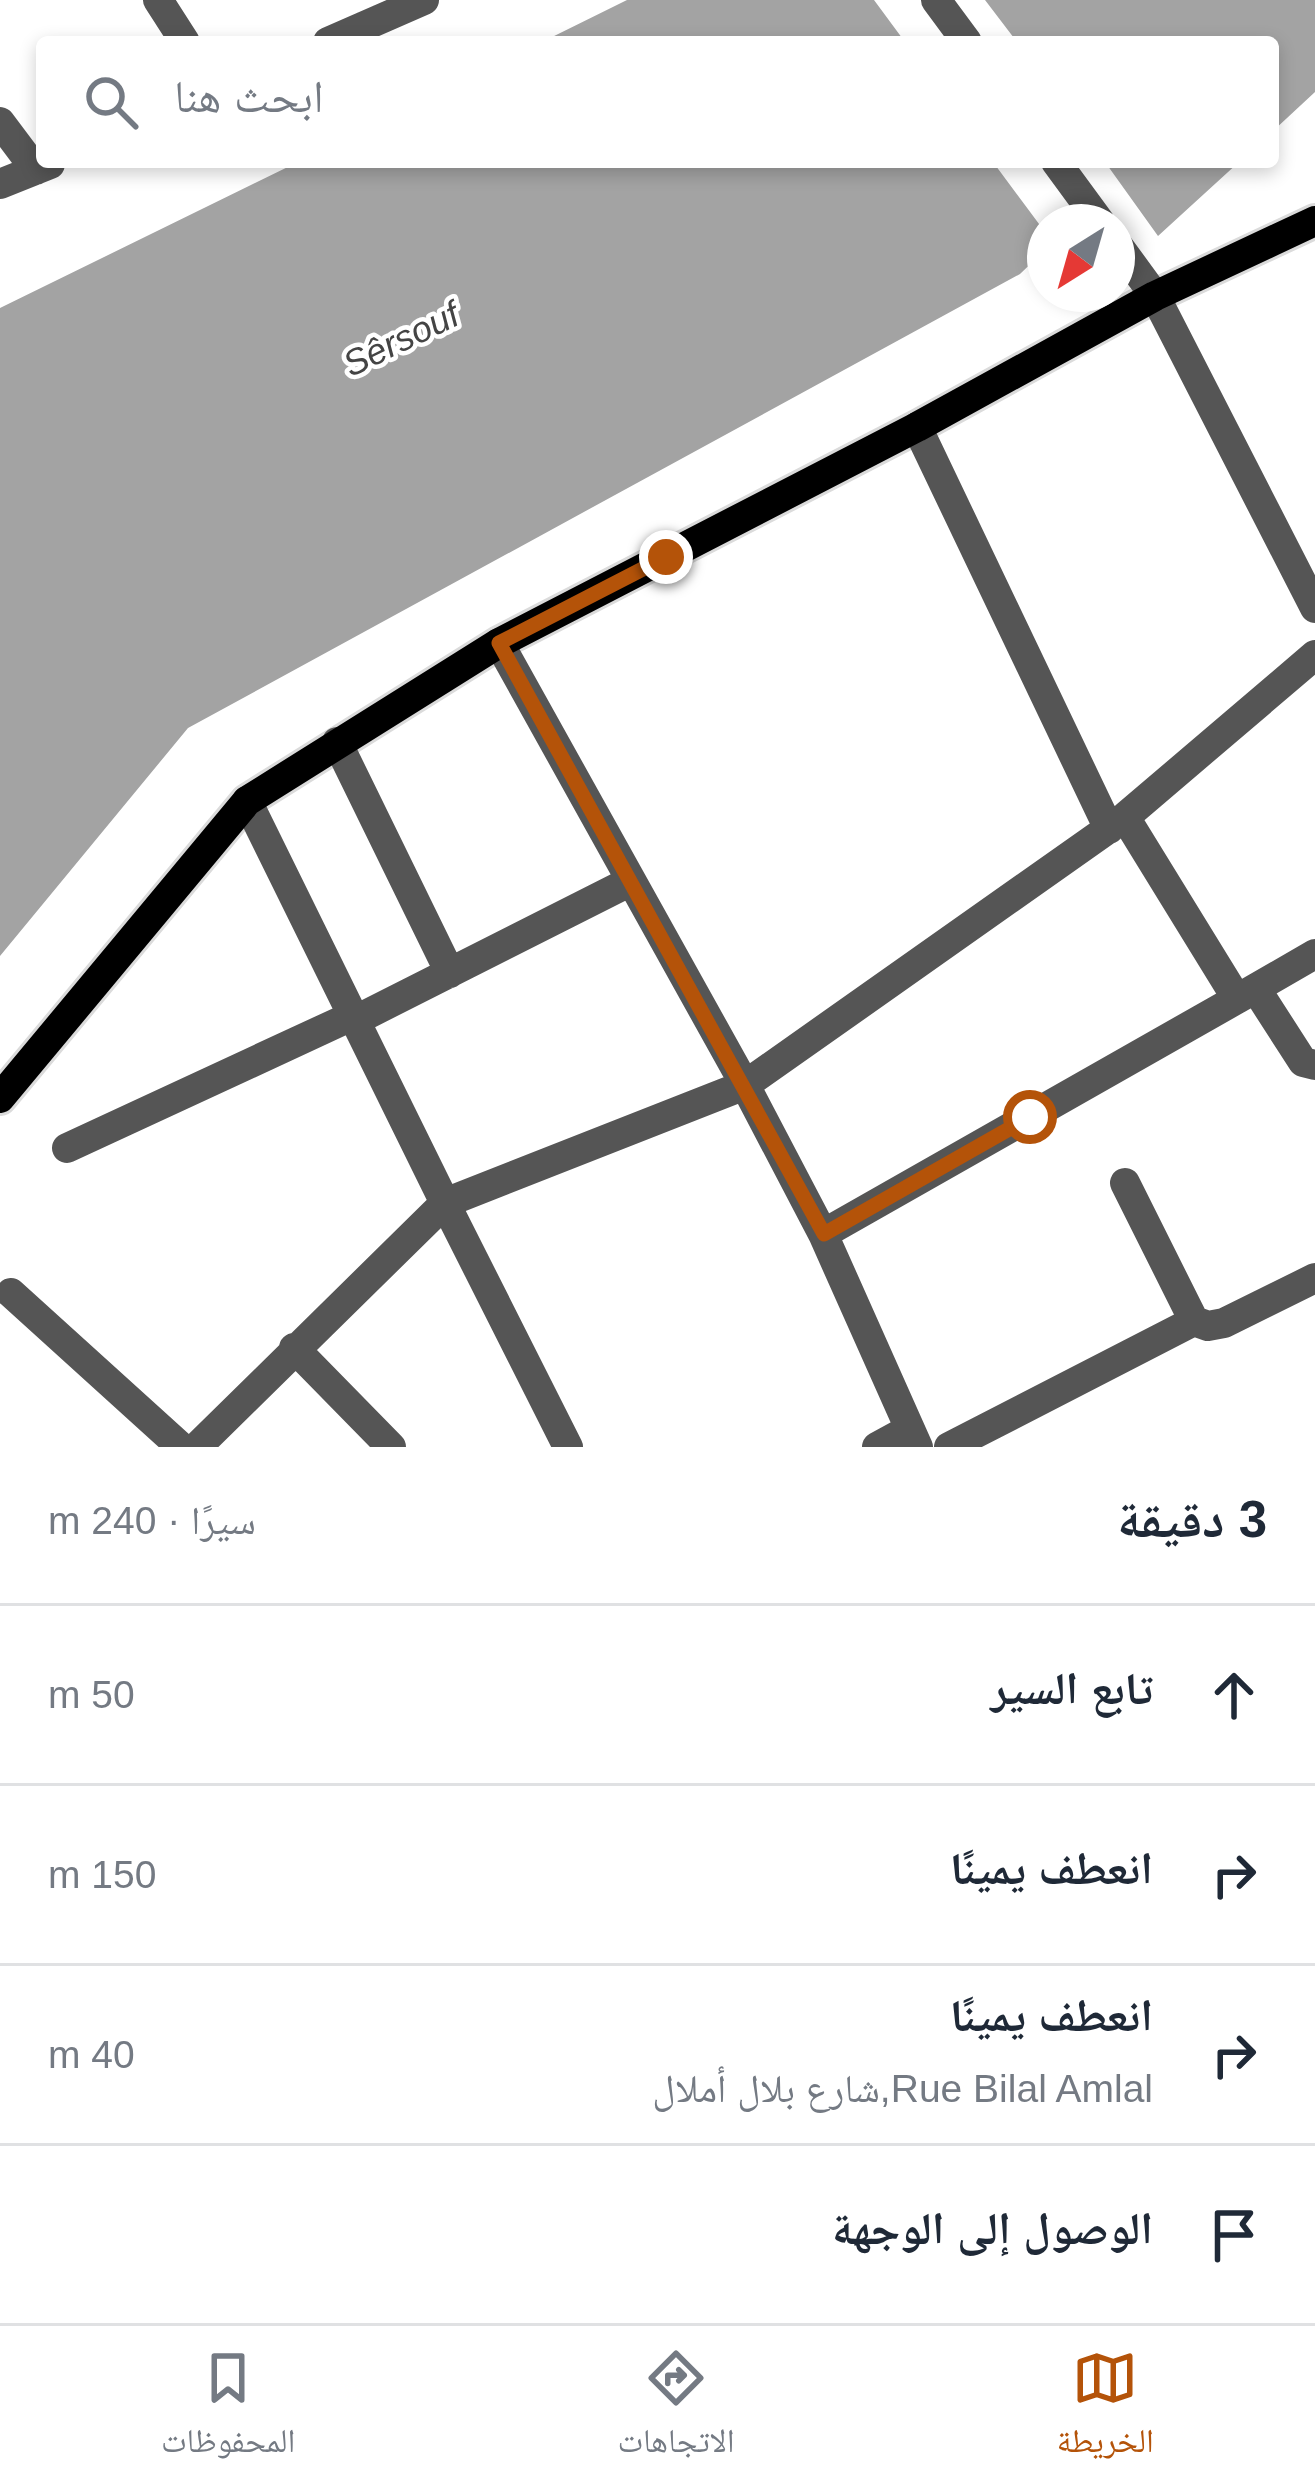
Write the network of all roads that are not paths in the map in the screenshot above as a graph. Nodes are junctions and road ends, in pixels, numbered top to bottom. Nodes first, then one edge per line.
1 (158, 0) edge
2 (424, 0) edge
3 (936, 0) edge
4 (181, 36) edge
5 (342, 36) edge
6 (963, 36) edge
7 (0, 122) edge
8 (36, 157) edge
9 (40, 168) edge
10 (1060, 168) edge
11 (0, 184) edge
12 (1087, 204) edge
13 (1315, 221) edge
14 (1135, 269) edge
15 (1155, 296) junction
16 (917, 427) junction
17 (1315, 608) edge
18 (499, 643) junction
19 (1315, 656) edge
20 (338, 742) junction
21 (248, 801) junction
22 (1117, 823) junction
23 (631, 881) junction
24 (1315, 954) edge
25 (450, 973) junction
26 (1246, 994) junction
27 (353, 1018) junction
28 (1315, 1065) edge
29 (745, 1085) junction
30 (0, 1098) edge
31 (67, 1148) dead end
32 (1125, 1183) dead end
33 (445, 1203) junction
34 (824, 1234) junction
35 (1315, 1278) edge
36 (10, 1293) dead end
37 (1194, 1321) junction
38 (294, 1348) junction
39 (914, 1438) edge
40 (182, 1447) edge
41 (196, 1447) edge
42 (391, 1447) edge
43 (568, 1447) edge
44 (877, 1447) edge
45 (950, 1447) edge

1 - 4 street
2 - 5 street
3 - 6 street
7 - 8 street
9 - 11 street
10 - 12 street
13 - 15 main road
14 - 15 street
15 - 16 main road
15 - 17 street
16 - 18 main road
16 - 22 street
18 - 20 main road
18 - 23 street
19 - 22 street
20 - 21 main road
20 - 25 street
21 - 27 street
21 - 30 main road
22 - 26 street
22 - 29 street
23 - 25 street
23 - 29 street
24 - 26 street
25 - 27 street
26 - 28 street
26 - 34 street
27 - 31 street
27 - 33 street
29 - 33 street
29 - 34 street
32 - 37 street
33 - 38 street
33 - 43 street
34 - 39 street
35 - 37 street
36 - 40 street
37 - 45 street
38 - 41 street
38 - 42 street
39 - 44 street

